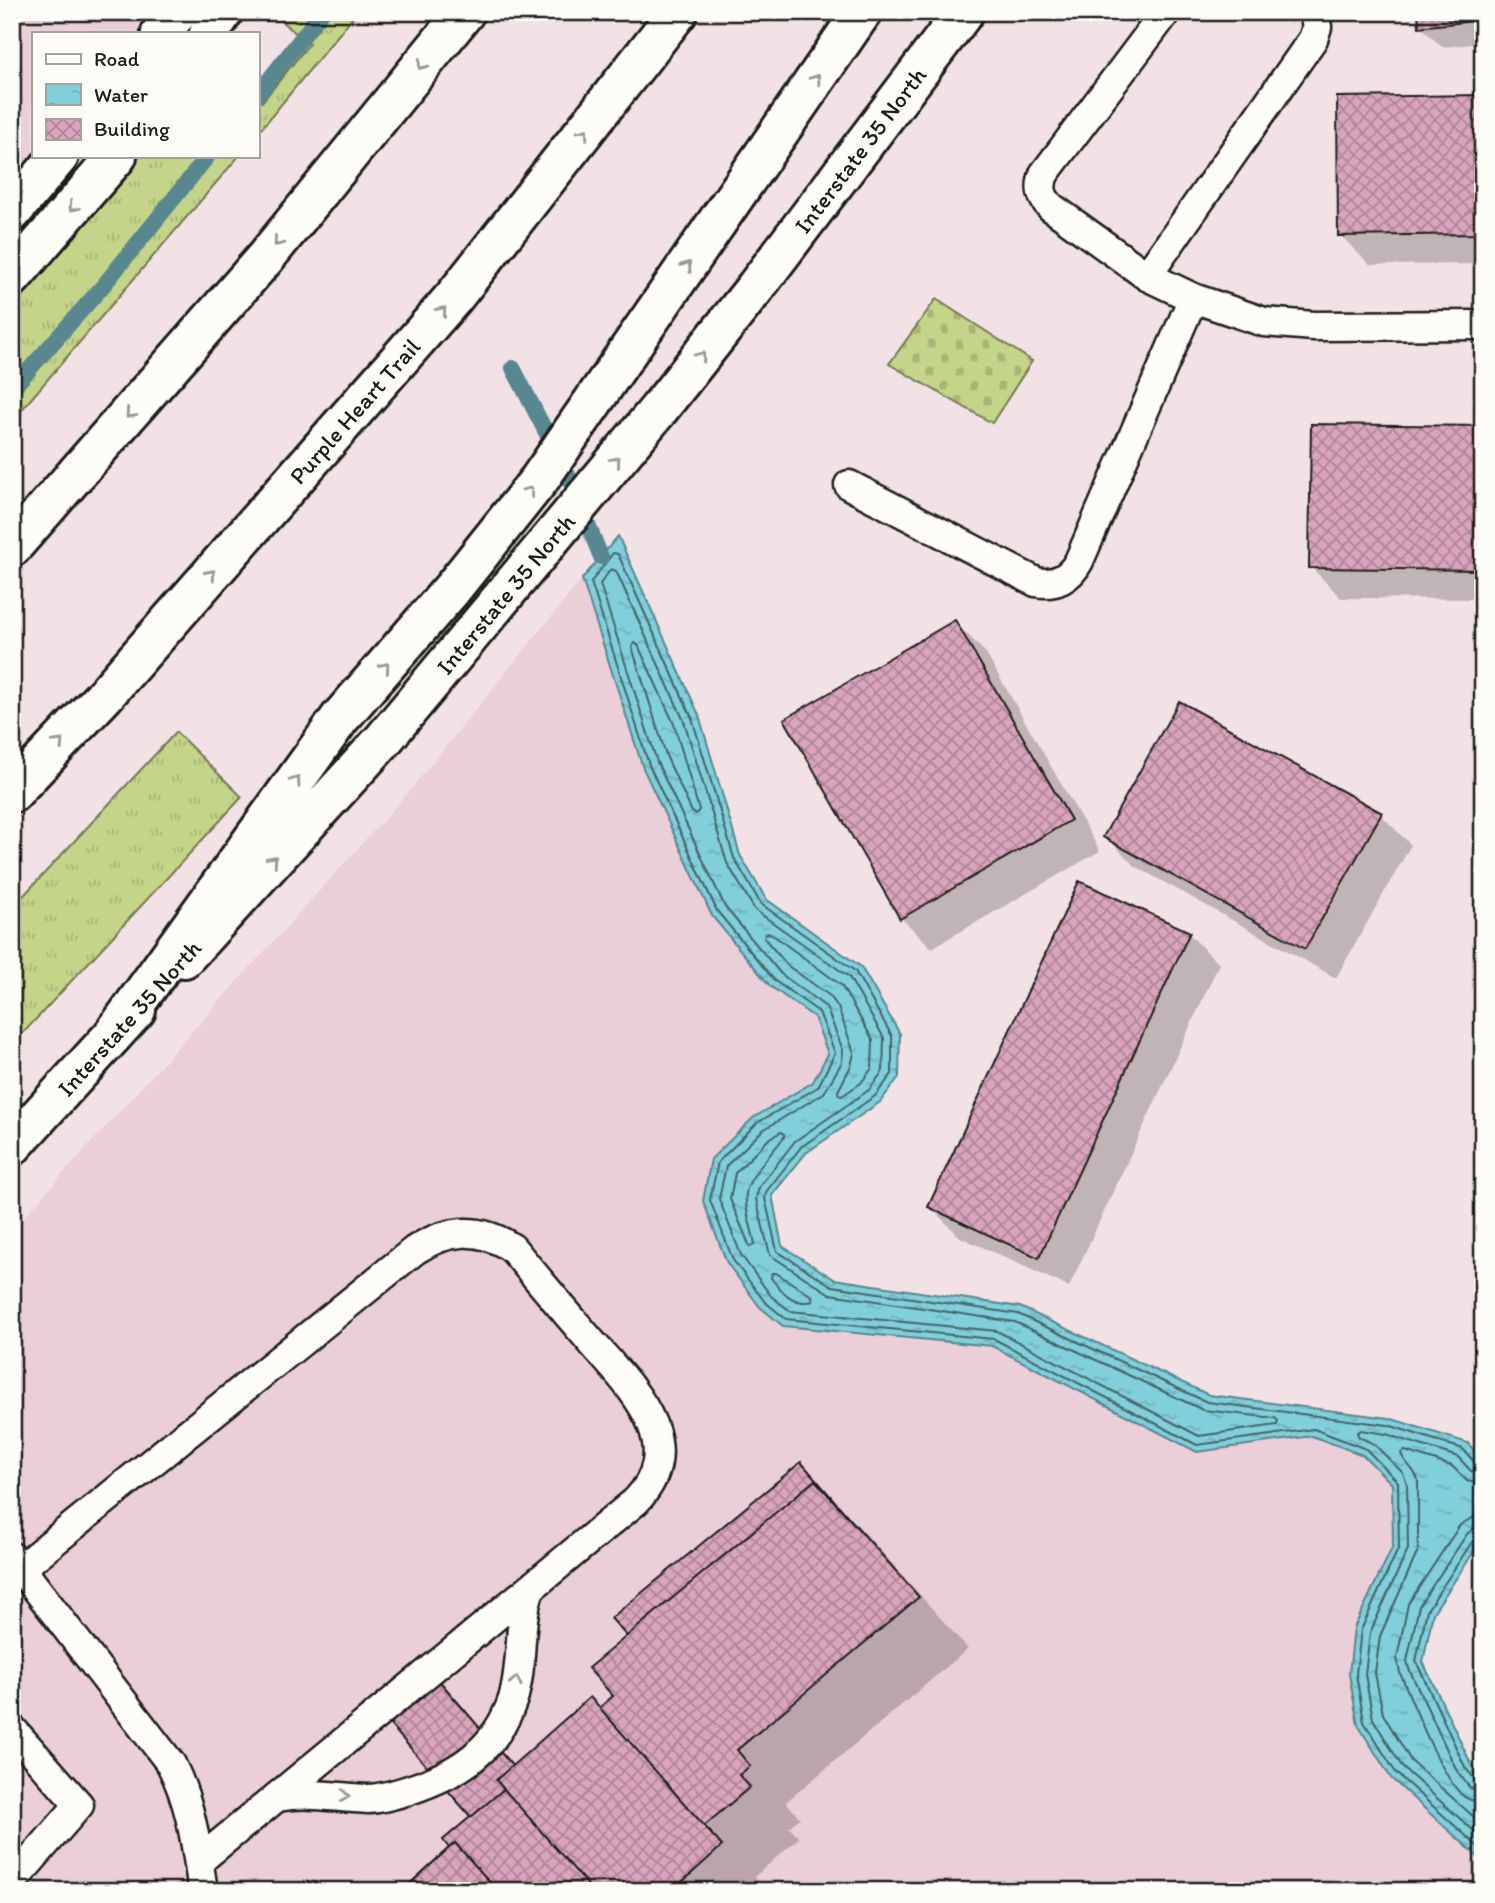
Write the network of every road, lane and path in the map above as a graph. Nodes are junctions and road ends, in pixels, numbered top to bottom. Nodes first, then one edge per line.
1 (178, 12) edge
2 (223, 12) edge
3 (465, 12) edge
4 (678, 12) edge
5 (862, 12) edge
6 (964, 12) edge
7 (1166, 12) edge
8 (1314, 12) edge
9 (162, 32) edge
10 (210, 32) edge
11 (57, 158) edge
12 (115, 158) edge
13 (12, 212) edge
14 (1147, 276) junction
15 (12, 277) edge
16 (1193, 298) junction
17 (1483, 325) edge
18 (849, 485) dead end
19 (12, 547) edge
20 (12, 793) edge
21 (113, 1035) junction
22 (12, 1146) edge
23 (16, 1563) edge
24 (530, 1589) junction
25 (12, 1729) edge
26 (277, 1797) junction
27 (12, 1882) edge
28 (201, 1883) edge

1 - 9 main road
2 - 10 main road
3 -> 19 main road
20 -> 4 main road, Purple Heart Trail
21 -> 5 main road
21 -> 6 main road, Interstate 35 North
7 - 14 lane
8 - 14 lane
11 - 13 main road
12 -> 15 main road
14 - 16 lane
16 - 17 lane
16 - 18 lane
21 - 22 main road, Interstate 35 North
23 - 24 lane
23 - 28 lane
24 - 26 lane
26 -> 24 lane
25 - 27 lane
26 - 28 lane

